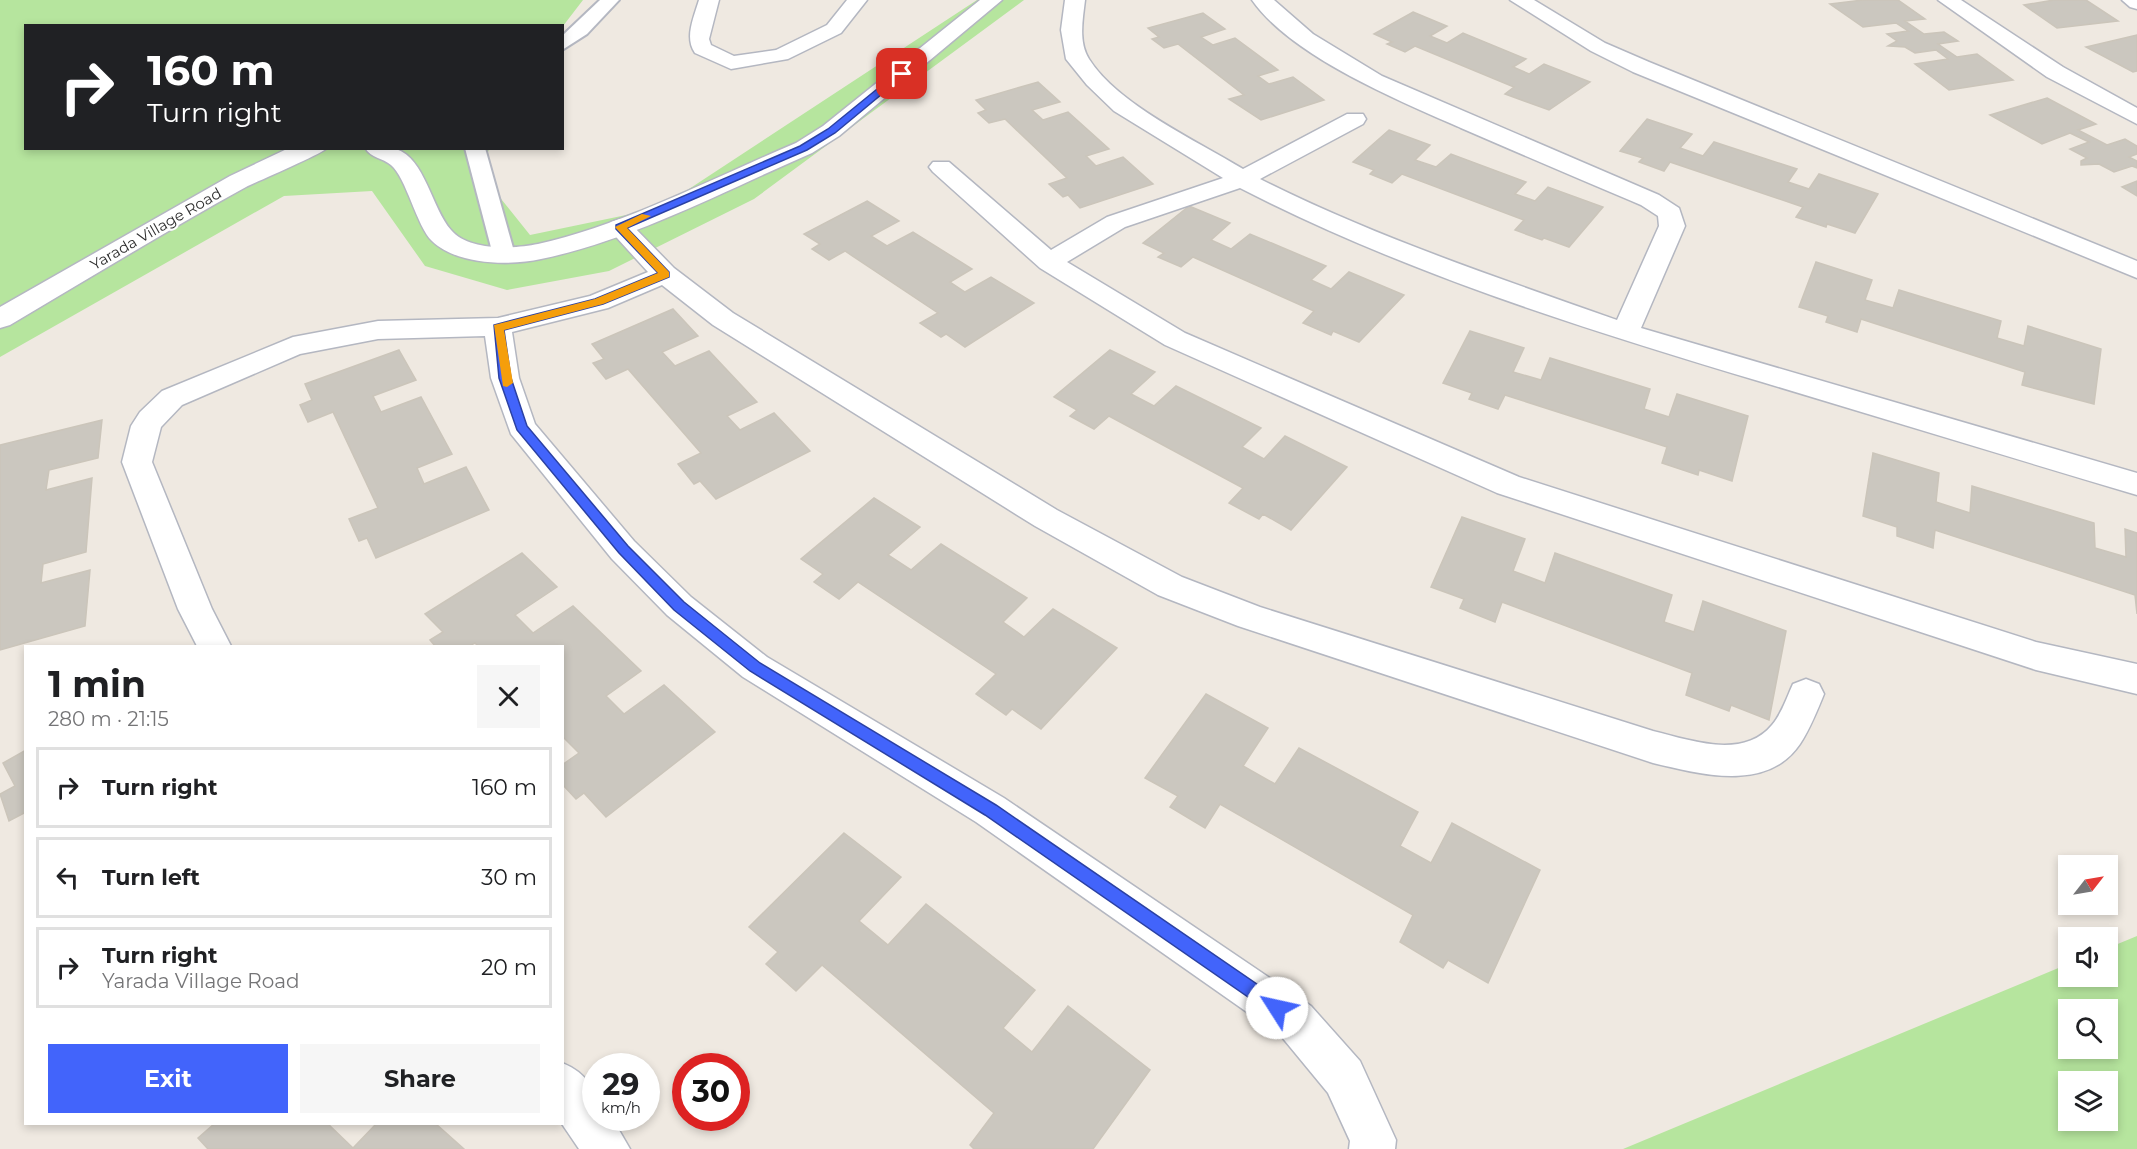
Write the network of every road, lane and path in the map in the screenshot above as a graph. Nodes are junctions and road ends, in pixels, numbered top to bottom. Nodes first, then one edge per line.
1 (610, 0) edge
2 (709, 0) edge
3 (856, 0) edge
4 (992, 0) edge
5 (1075, 0) edge
6 (1262, 0) edge
7 (1520, 0) edge
8 (1947, 0) edge
9 (2132, 0) edge
10 (2137, 3) edge
11 (564, 43) edge
12 (2137, 117) edge
13 (1355, 119) dead end
14 (309, 150) edge
15 (380, 150) edge
16 (476, 150) edge
17 (941, 167) dead end
18 (1242, 179) junction
19 (620, 227) junction
20 (504, 255) junction
21 (1050, 262) junction
22 (2137, 270) edge
23 (665, 274) junction
24 (0, 319) edge
25 (498, 327) junction
26 (1625, 332) junction
27 (2137, 484) edge
28 (213, 645) edge
29 (2137, 679) edge
30 (1806, 694) dead end
31 (564, 1088) edge
32 (607, 1149) edge
33 (1372, 1149) edge

1 - 11 lane
2 - 3 street
4 - 19 street
5 - 18 street
6 - 26 street
7 - 22 street
8 - 12 street
9 - 10 street
13 - 18 street
14 - 24 street, Yarada Village Road
15 - 20 street
16 - 20 lane
17 - 21 street
18 - 21 street
18 - 26 street
19 - 20 street
19 - 23 street
21 - 29 street
23 - 25 street
23 - 30 street
25 - 28 street
25 - 33 street
26 - 27 street
31 - 32 street

